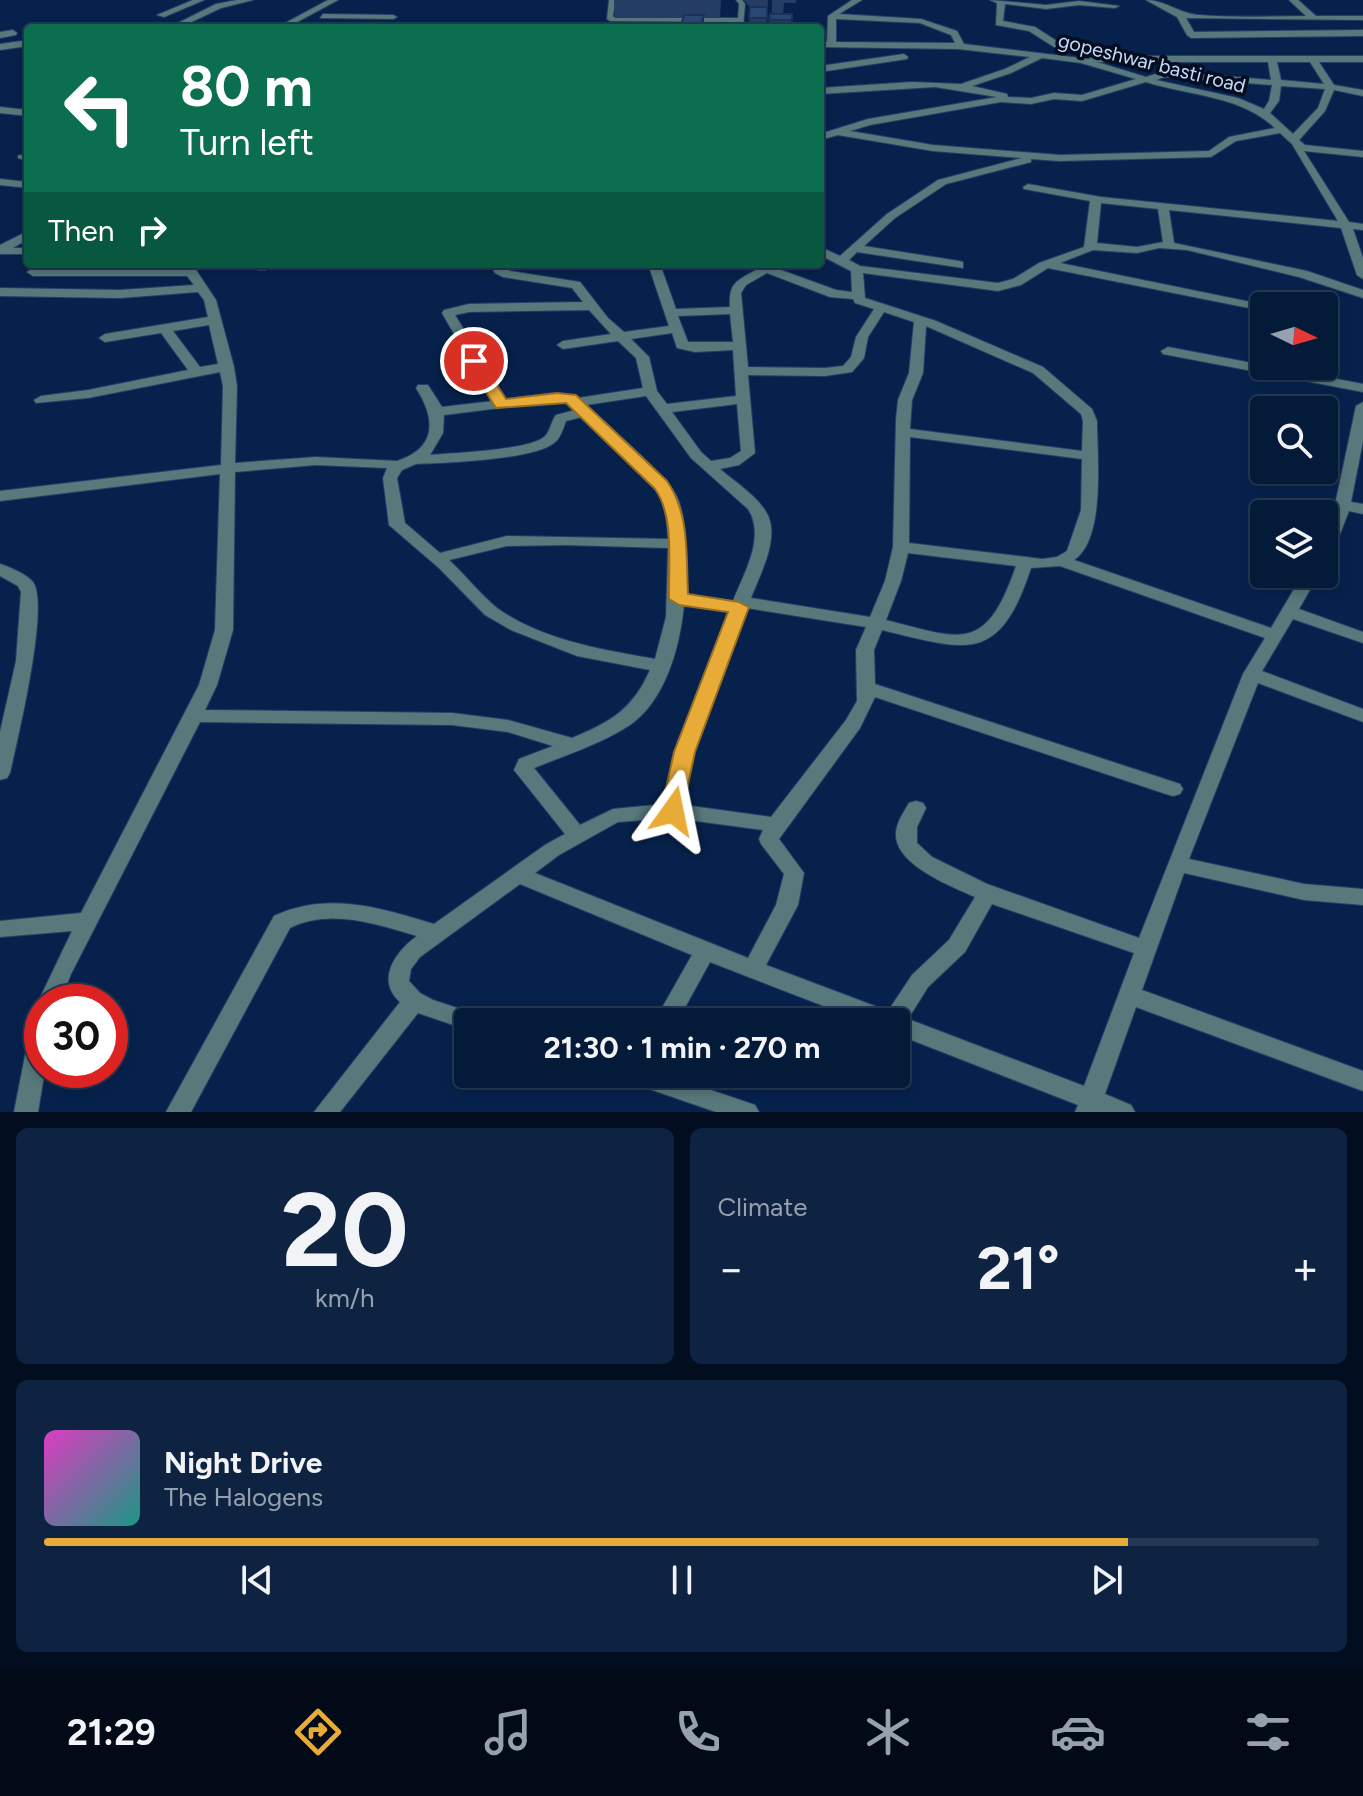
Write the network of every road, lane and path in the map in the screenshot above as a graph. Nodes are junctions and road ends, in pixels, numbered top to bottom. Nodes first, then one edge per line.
1 (200, 0) edge
2 (249, 0) edge
3 (334, 0) edge
4 (612, 0) edge
5 (739, 0) edge
6 (858, 0) edge
7 (1150, 0) edge
8 (1293, 0) edge
9 (998, 1) edge
10 (1115, 6) dead end
11 (309, 12) junction
12 (161, 15) dead end
13 (1180, 15) junction
14 (323, 16) junction
15 (832, 16) junction
16 (393, 17) dead end
17 (1281, 18) junction
18 (1314, 18) junction
19 (1363, 18) edge
20 (181, 24) edge
21 (287, 24) edge
22 (318, 24) edge
23 (740, 24) edge
24 (13, 33) dead end
25 (1363, 33) edge
26 (0, 35) edge
27 (1297, 36) junction
28 (24, 44) edge
29 (824, 44) edge
30 (832, 44) junction
31 (961, 46) junction
32 (1328, 46) junction
33 (0, 47) edge
34 (1043, 54) junction
35 (904, 57) dead end
36 (1272, 57) junction
37 (1311, 57) junction
38 (1099, 58) junction
39 (1363, 59) edge
40 (1082, 60) junction
41 (824, 68) edge
42 (1363, 69) edge
43 (1148, 80) junction
44 (1276, 82) junction
45 (965, 85) junction
46 (1331, 87) junction
47 (824, 91) edge
48 (1363, 93) edge
49 (1009, 98) junction
50 (0, 110) edge
51 (24, 113) edge
52 (1265, 113) junction
53 (1281, 130) junction
54 (836, 132) junction
55 (824, 136) edge
56 (1294, 143) junction
57 (1363, 154) edge
58 (1034, 157) junction
59 (0, 182) edge
60 (24, 185) edge
61 (1028, 187) dead end
62 (1096, 199) junction
63 (1163, 206) junction
64 (1345, 224) junction
65 (1363, 227) edge
66 (24, 236) edge
67 (1169, 245) junction
68 (1089, 246) junction
69 (858, 249) junction
70 (0, 250) edge
71 (24, 251) edge
72 (824, 252) edge
73 (842, 260) junction
74 (1048, 264) junction
75 (959, 265) dead end
76 (37, 268) edge
77 (123, 268) edge
78 (190, 268) edge
79 (498, 268) edge
80 (655, 268) edge
81 (762, 268) edge
82 (770, 268) edge
83 (857, 269) junction
84 (1363, 275) edge
85 (202, 288) junction
86 (1363, 294) edge
87 (856, 296) junction
88 (1250, 304) edge
89 (592, 306) junction
90 (880, 309) junction
91 (736, 310) junction
92 (669, 313) junction
93 (215, 320) junction
94 (920, 321) junction
95 (675, 329) junction
96 (166, 330) junction
97 (618, 335) junction
98 (105, 338) dead end
99 (563, 345) dead end
100 (738, 346) junction
101 (1168, 351) dead end
102 (227, 367) junction
103 (196, 371) junction
104 (740, 371) junction
105 (423, 388) dead end
106 (1363, 388) edge
107 (650, 391) junction
108 (742, 399) junction
109 (41, 400) dead end
110 (502, 405) junction
111 (1363, 406) edge
112 (579, 408) junction
113 (663, 409) junction
114 (437, 412) junction
115 (903, 432) junction
116 (1090, 456) junction
117 (415, 460) junction
118 (396, 465) junction
119 (707, 466) junction
120 (229, 468) junction
121 (0, 496) edge
122 (1343, 505) junction
123 (1363, 509) edge
124 (1338, 518) edge
125 (676, 544) junction
126 (901, 547) junction
127 (437, 558) junction
128 (1061, 561) junction
129 (1025, 562) junction
130 (0, 569) edge
131 (1302, 588) edge
132 (679, 599) junction
133 (740, 604) junction
134 (1288, 611) junction
135 (874, 623) junction
136 (1274, 635) junction
137 (1363, 638) edge
138 (662, 666) junction
139 (1252, 674) junction
140 (867, 688) junction
141 (194, 716) junction
142 (1363, 716) edge
143 (570, 744) junction
144 (0, 773) edge
145 (1173, 789) dead end
146 (916, 808) dead end
147 (673, 811) junction
148 (776, 825) junction
149 (578, 836) junction
150 (1177, 864) junction
151 (520, 875) junction
152 (988, 892) junction
153 (1363, 897) edge
154 (88, 921) junction
155 (0, 929) edge
156 (437, 933) junction
157 (1146, 949) junction
158 (705, 951) junction
159 (753, 970) junction
160 (58, 984) edge
161 (1130, 995) junction
162 (414, 1001) junction
163 (673, 1008) edge
164 (853, 1008) edge
165 (903, 1008) edge
166 (454, 1016) edge
167 (910, 1030) edge
168 (1363, 1081) edge
169 (30, 1088) edge
170 (676, 1088) edge
171 (1090, 1107) edge
172 (26, 1112) edge
173 (178, 1112) edge
174 (326, 1112) edge
175 (747, 1112) edge
176 (1123, 1112) edge

1 - 12 street
2 - 20 street
3 - 11 street
4 - 23 lane
5 - 23 lane
6 - 15 street
7 - 13 street
8 - 18 street
9 - 10 street
9 - 38 street
11 - 14 street
11 - 21 street
13 - 17 street
13 - 27 street
14 - 16 street
14 - 22 street
15 - 30 street
15 - 31 street
17 - 18 street
17 - 27 street
18 - 19 street
24 - 26 street
25 - 32 street
27 - 32 street
28 - 33 street
29 - 30 street, gopeshwar basti road
30 - 31 street, gopeshwar basti road
31 - 34 street, gopeshwar basti road
32 - 37 street
32 - 39 street
32 - 42 street
34 - 40 street, gopeshwar basti road
34 - 45 street
35 - 41 street
36 - 37 street
36 - 38 street
36 - 44 street
37 - 46 street
38 - 40 street
40 - 43 street, gopeshwar basti road
43 - 44 street
43 - 49 street
43 - 52 street, gopeshwar basti road
44 - 46 street
44 - 52 street
45 - 47 street
45 - 49 street
46 - 48 street
46 - 56 street
49 - 54 street
50 - 51 street
52 - 53 street, gopeshwar basti road
53 - 56 street, gopeshwar basti road
53 - 58 street
54 - 55 street
54 - 58 street
56 - 57 street
56 - 64 street, gopeshwar basti road
58 - 69 street
59 - 60 street
61 - 62 street
62 - 63 street
62 - 68 street
63 - 64 street
63 - 67 street
64 - 65 street
64 - 84 street, gopeshwar basti road
66 - 70 street
67 - 68 street
67 - 86 street
68 - 74 street
69 - 73 street
69 - 75 street
70 - 71 street
72 - 73 street
73 - 83 street
74 - 83 street
74 - 88 street
76 - 77 street
76 - 85 street
77 - 78 street
78 - 85 street
79 - 89 street
80 - 92 street
81 - 91 street
82 - 87 street
83 - 87 street
85 - 93 street
87 - 90 street
89 - 97 street
89 - 110 street
90 - 94 street
90 - 104 street
91 - 92 street
91 - 100 street
92 - 95 street
93 - 96 street
93 - 102 street
94 - 115 street
94 - 116 street
95 - 97 street
95 - 100 street
96 - 98 street
96 - 103 street
97 - 99 street
97 - 107 street
100 - 104 street
101 - 106 street
102 - 103 street
102 - 120 street
103 - 109 street
104 - 108 street
105 - 114 street
107 - 112 street
107 - 113 street
108 - 113 street
108 - 119 street
110 - 112 street
110 - 114 street
111 - 122 street
112 - 117 street
112 - 125 street
113 - 119 street
114 - 117 street
115 - 116 street
115 - 126 street
116 - 128 street
117 - 118 street
118 - 120 street
118 - 127 street
119 - 133 street
120 - 121 street
120 - 141 street
122 - 123 street
122 - 124 street
125 - 127 street
125 - 132 street
126 - 129 street
126 - 135 street
127 - 138 street
128 - 129 street
128 - 136 street
129 - 135 street
130 - 144 street
131 - 134 street
132 - 133 street
132 - 138 street
133 - 135 street
133 - 147 street
134 - 136 street
134 - 137 street
135 - 140 street
136 - 139 street
138 - 143 street
139 - 142 street
139 - 150 street
140 - 145 street
140 - 148 street
141 - 143 street
141 - 154 street
143 - 149 street
146 - 152 street
147 - 148 street
147 - 149 street
148 - 159 street
149 - 151 street
150 - 153 street
150 - 157 street
151 - 156 street
151 - 158 street
152 - 157 street
152 - 165 street
154 - 155 street
154 - 160 street
156 - 162 street
156 - 173 street
157 - 161 street
158 - 159 street
158 - 163 street
159 - 164 street
161 - 168 street
161 - 171 street
162 - 166 street
162 - 174 street
167 - 171 street
169 - 172 street
170 - 175 street
171 - 176 street

